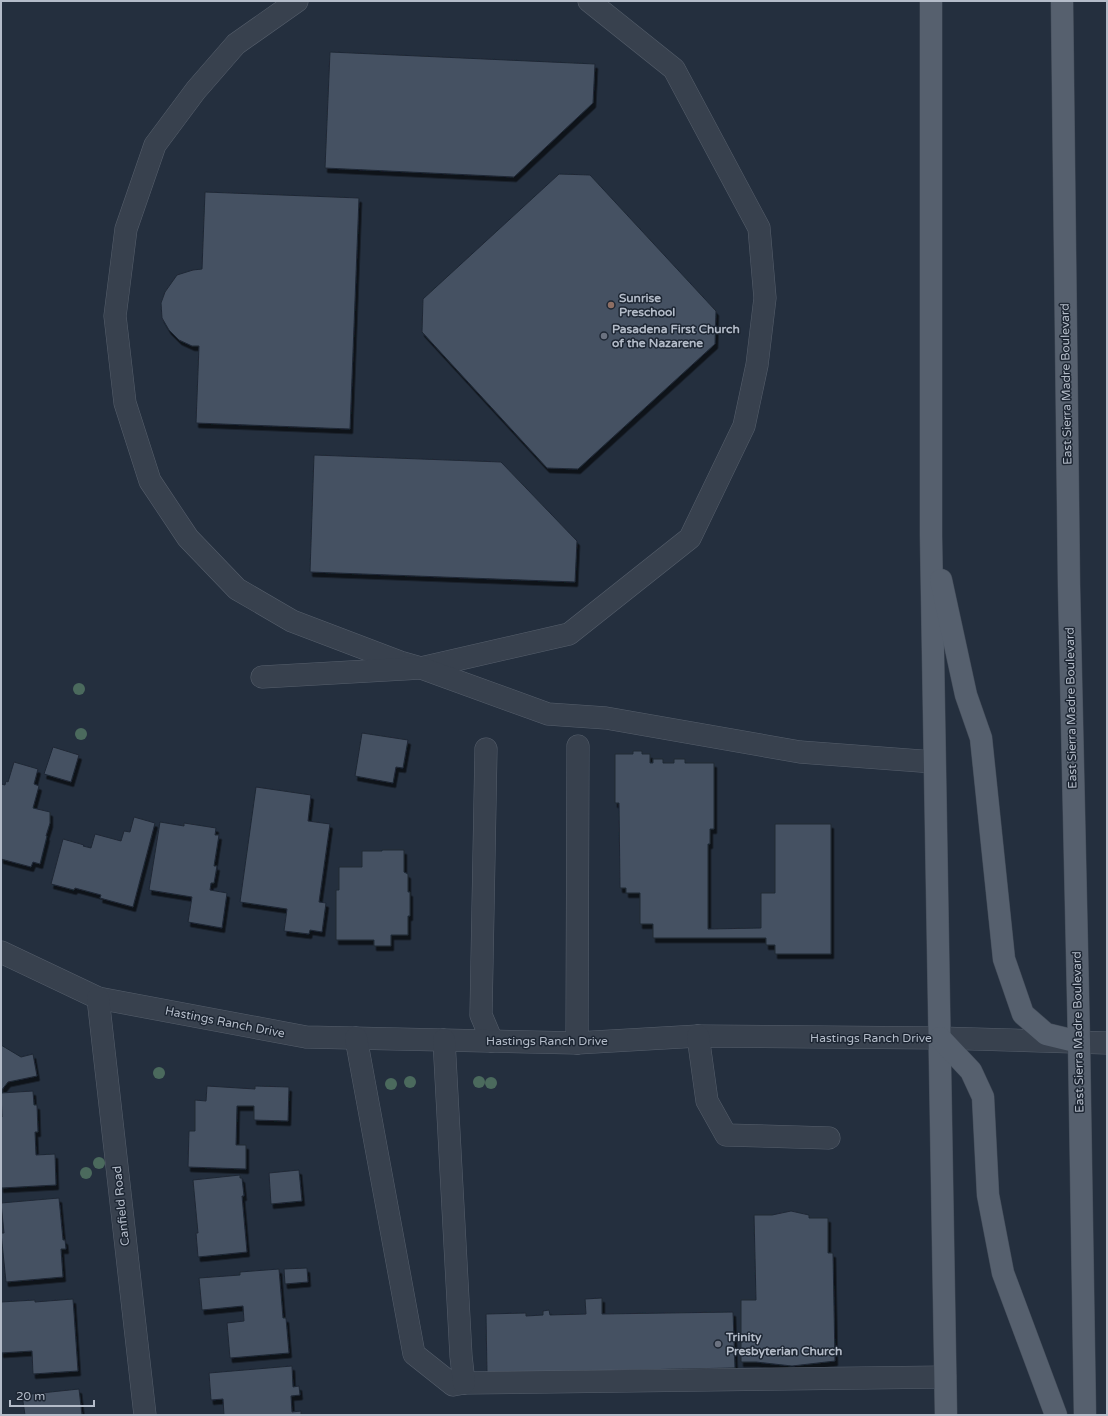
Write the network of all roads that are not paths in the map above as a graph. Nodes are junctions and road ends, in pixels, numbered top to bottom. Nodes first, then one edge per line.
1 (297, 1) edge
2 (590, 1) edge
3 (931, 1) edge
4 (1062, 1) edge
5 (931, 536) junction
6 (421, 668) junction
7 (262, 677) dead end
8 (578, 746) dead end
9 (486, 749) dead end
10 (934, 762) junction
11 (1, 952) edge
12 (98, 998) junction
13 (698, 1036) junction
14 (356, 1038) junction
15 (940, 1038) junction
16 (444, 1040) junction
17 (492, 1041) junction
18 (1079, 1042) junction
19 (577, 1043) junction
20 (1107, 1043) edge
21 (829, 1138) dead end
22 (945, 1377) junction
23 (464, 1383) junction
24 (144, 1415) edge
25 (946, 1415) edge
26 (1056, 1415) edge
27 (1084, 1415) edge

1 - 6 street
2 - 6 street
3 - 5 main road
4 - 18 main road, East Sierra Madre Boulevard
5 - 10 main road
5 - 18 main road
6 - 7 street
6 - 10 street
8 - 19 street
9 - 17 street
10 - 15 main road
11 - 12 street, Hastings Ranch Drive
12 - 14 street, Hastings Ranch Drive
12 - 24 street, Canfield Road
13 - 15 street, Hastings Ranch Drive
13 - 19 street, Hastings Ranch Drive
13 - 21 street
14 - 16 street, Hastings Ranch Drive
14 - 23 street
15 - 18 street, Hastings Ranch Drive
15 - 22 main road
15 - 26 main road
16 - 17 street, Hastings Ranch Drive
16 - 23 street
17 - 19 street, Hastings Ranch Drive
18 - 20 street, Hastings Ranch Drive
18 - 27 main road, East Sierra Madre Boulevard
22 - 23 street
22 - 25 main road

